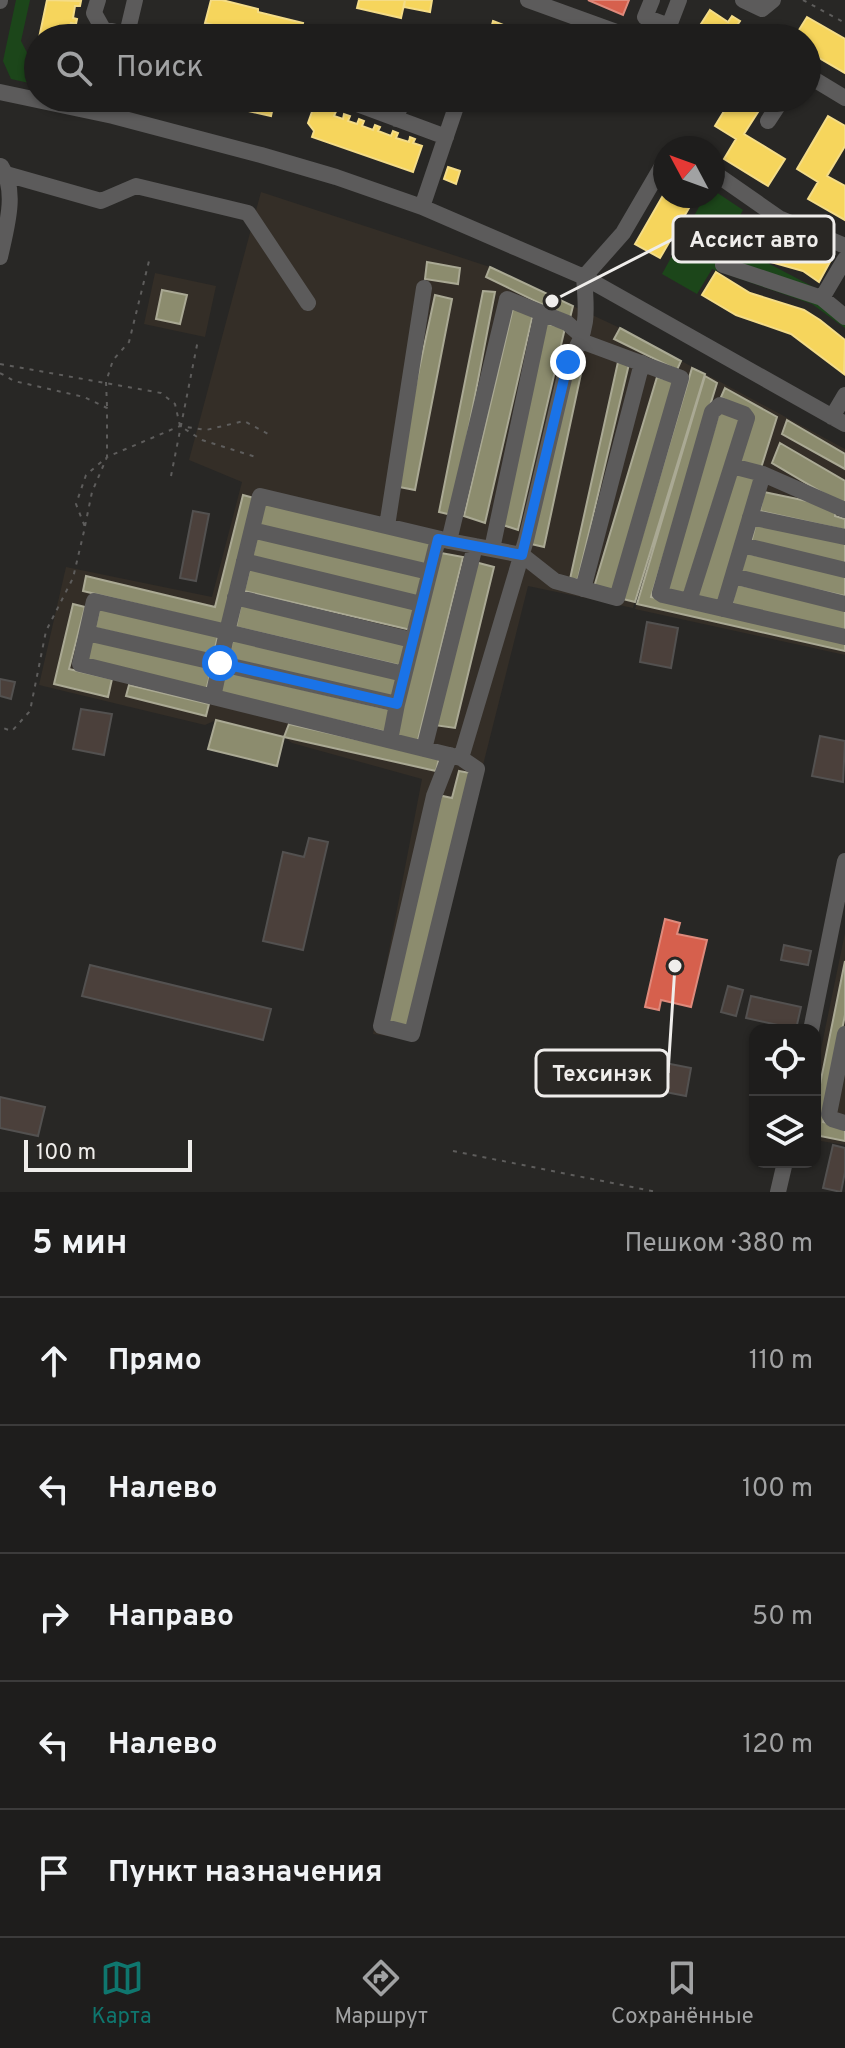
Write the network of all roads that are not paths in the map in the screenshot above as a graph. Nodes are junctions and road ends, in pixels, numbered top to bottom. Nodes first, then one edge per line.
1 (98, 0) edge
2 (135, 0) edge
3 (528, 0) edge
4 (652, 0) edge
5 (679, 0) edge
6 (743, 0) edge
7 (773, 0) edge
8 (100, 24) edge
9 (133, 24) edge
10 (594, 24) edge
11 (664, 24) edge
12 (670, 24) edge
13 (821, 83) edge
14 (0, 92) edge
15 (24, 97) edge
16 (845, 98) edge
17 (94, 112) edge
18 (113, 112) edge
19 (378, 112) edge
20 (398, 112) edge
21 (454, 112) edge
22 (774, 112) edge
23 (113, 116) junction
24 (396, 119) junction
25 (768, 121) dead end
26 (446, 137) junction
27 (3, 170) edge
28 (725, 180) edge
29 (653, 182) edge
30 (422, 207) junction
31 (845, 246) edge
32 (0, 257) edge
33 (845, 259) edge
34 (723, 265) dead end
35 (584, 277) junction
36 (424, 288) dead end
37 (822, 298) junction
38 (308, 303) dead end
39 (542, 313) junction
40 (845, 317) edge
41 (582, 338) junction
42 (642, 363) junction
43 (845, 395) edge
44 (839, 420) edge
45 (732, 466) junction
46 (763, 474) junction
47 (845, 510) edge
48 (750, 517) junction
49 (387, 526) junction
50 (252, 530) junction
51 (845, 537) edge
52 (443, 540) junction
53 (742, 545) junction
54 (483, 548) junction
55 (522, 555) junction
56 (244, 561) junction
57 (845, 570) edge
58 (429, 572) junction
59 (733, 576) junction
60 (583, 589) junction
61 (235, 597) junction
62 (689, 601) junction
63 (421, 604) junction
64 (845, 604) edge
65 (723, 609) junction
66 (227, 632) junction
67 (87, 633) junction
68 (845, 637) edge
69 (412, 640) junction
70 (220, 663) junction
71 (404, 674) junction
72 (213, 697) junction
73 (397, 704) junction
74 (390, 740) junction
75 (424, 749) junction
76 (456, 756) junction
77 (845, 861) edge
78 (812, 1024) edge
79 (845, 1034) edge
80 (843, 1054) edge
81 (840, 1086) edge
82 (845, 1123) edge
83 (784, 1168) edge
84 (778, 1192) edge

1 - 8 street
2 - 9 street
3 - 10 street
4 - 11 street
5 - 12 street
6 - 7 street
13 - 16 street
14 - 15 street
17 - 23 street
18 - 23 street
19 - 24 street
20 - 24 street
21 - 26 street
22 - 25 street
23 - 30 street
24 - 26 street
26 - 30 street
27 - 32 street
27 - 38 street
28 - 31 street
29 - 35 street
30 - 35 street
33 - 37 street
34 - 37 street
35 - 41 street
35 - 44 street
36 - 49 street
37 - 40 street
39 - 41 street
39 - 52 street
39 - 54 street
41 - 42 street
41 - 55 street
42 - 60 street
42 - 60 street
43 - 44 street
45 - 46 street
45 - 62 street
45 - 62 street
46 - 47 street
46 - 48 street
48 - 51 street
48 - 53 street
49 - 50 street
49 - 52 street
50 - 56 street
50 - 58 street
52 - 54 street
52 - 58 street
53 - 57 street
53 - 59 street
54 - 55 street
54 - 75 street
55 - 60 street
55 - 76 street
56 - 61 street
56 - 63 street
58 - 63 street
59 - 64 street
59 - 65 street
61 - 66 street
61 - 69 street
62 - 65 street
63 - 69 street
65 - 68 street
66 - 67 street
66 - 70 street
66 - 71 street
67 - 70 street
67 - 72 street
69 - 71 street
70 - 72 street
70 - 73 street
71 - 73 street
72 - 74 street
73 - 74 street
74 - 75 street
75 - 76 street
76 - 76 street
77 - 78 street
79 - 80 street
80 - 81 street
81 - 82 street
83 - 84 street

